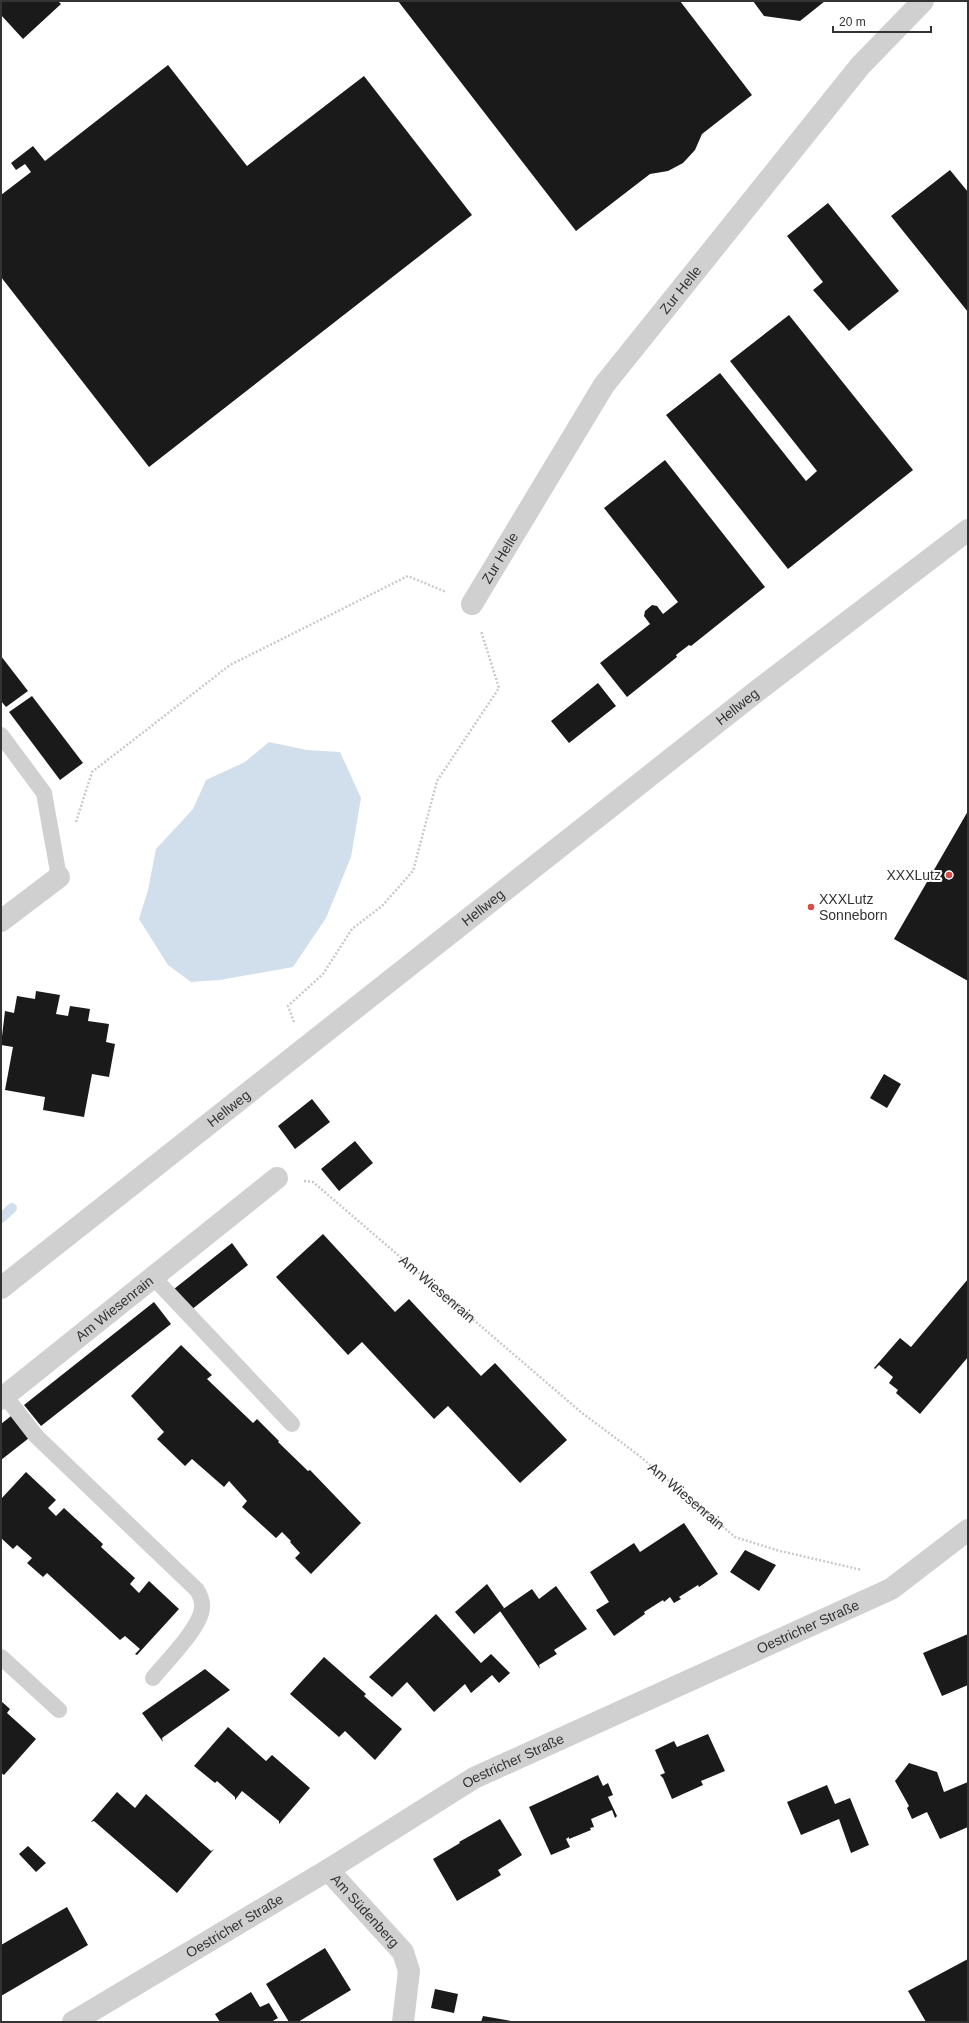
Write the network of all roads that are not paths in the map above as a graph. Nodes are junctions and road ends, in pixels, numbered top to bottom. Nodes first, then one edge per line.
1 (923, 1) edge
2 (968, 530) edge
3 (472, 604) road end
4 (1, 735) edge
5 (59, 877) joint
6 (1, 921) edge
7 (277, 1178) road end
8 (153, 1277) junction
9 (1, 1288) edge
10 (3, 1398) edge
11 (292, 1424) dead end
12 (968, 1530) edge
13 (1, 1657) edge
14 (153, 1678) dead end
15 (59, 1710) dead end
16 (328, 1870) junction
17 (72, 2022) edge
18 (403, 2022) edge

1 - 3 street, Zur Helle
2 - 9 street, Hellweg
4 - 5 lane
5 - 6 street
7 - 8 street, Am Wiesenrain
8 - 10 street, Am Wiesenrain
8 - 11 lane
10 - 14 lane
12 - 16 street, Oestricher Straße
13 - 15 lane
16 - 17 street, Oestricher Straße
16 - 18 street, Am Südenberg

